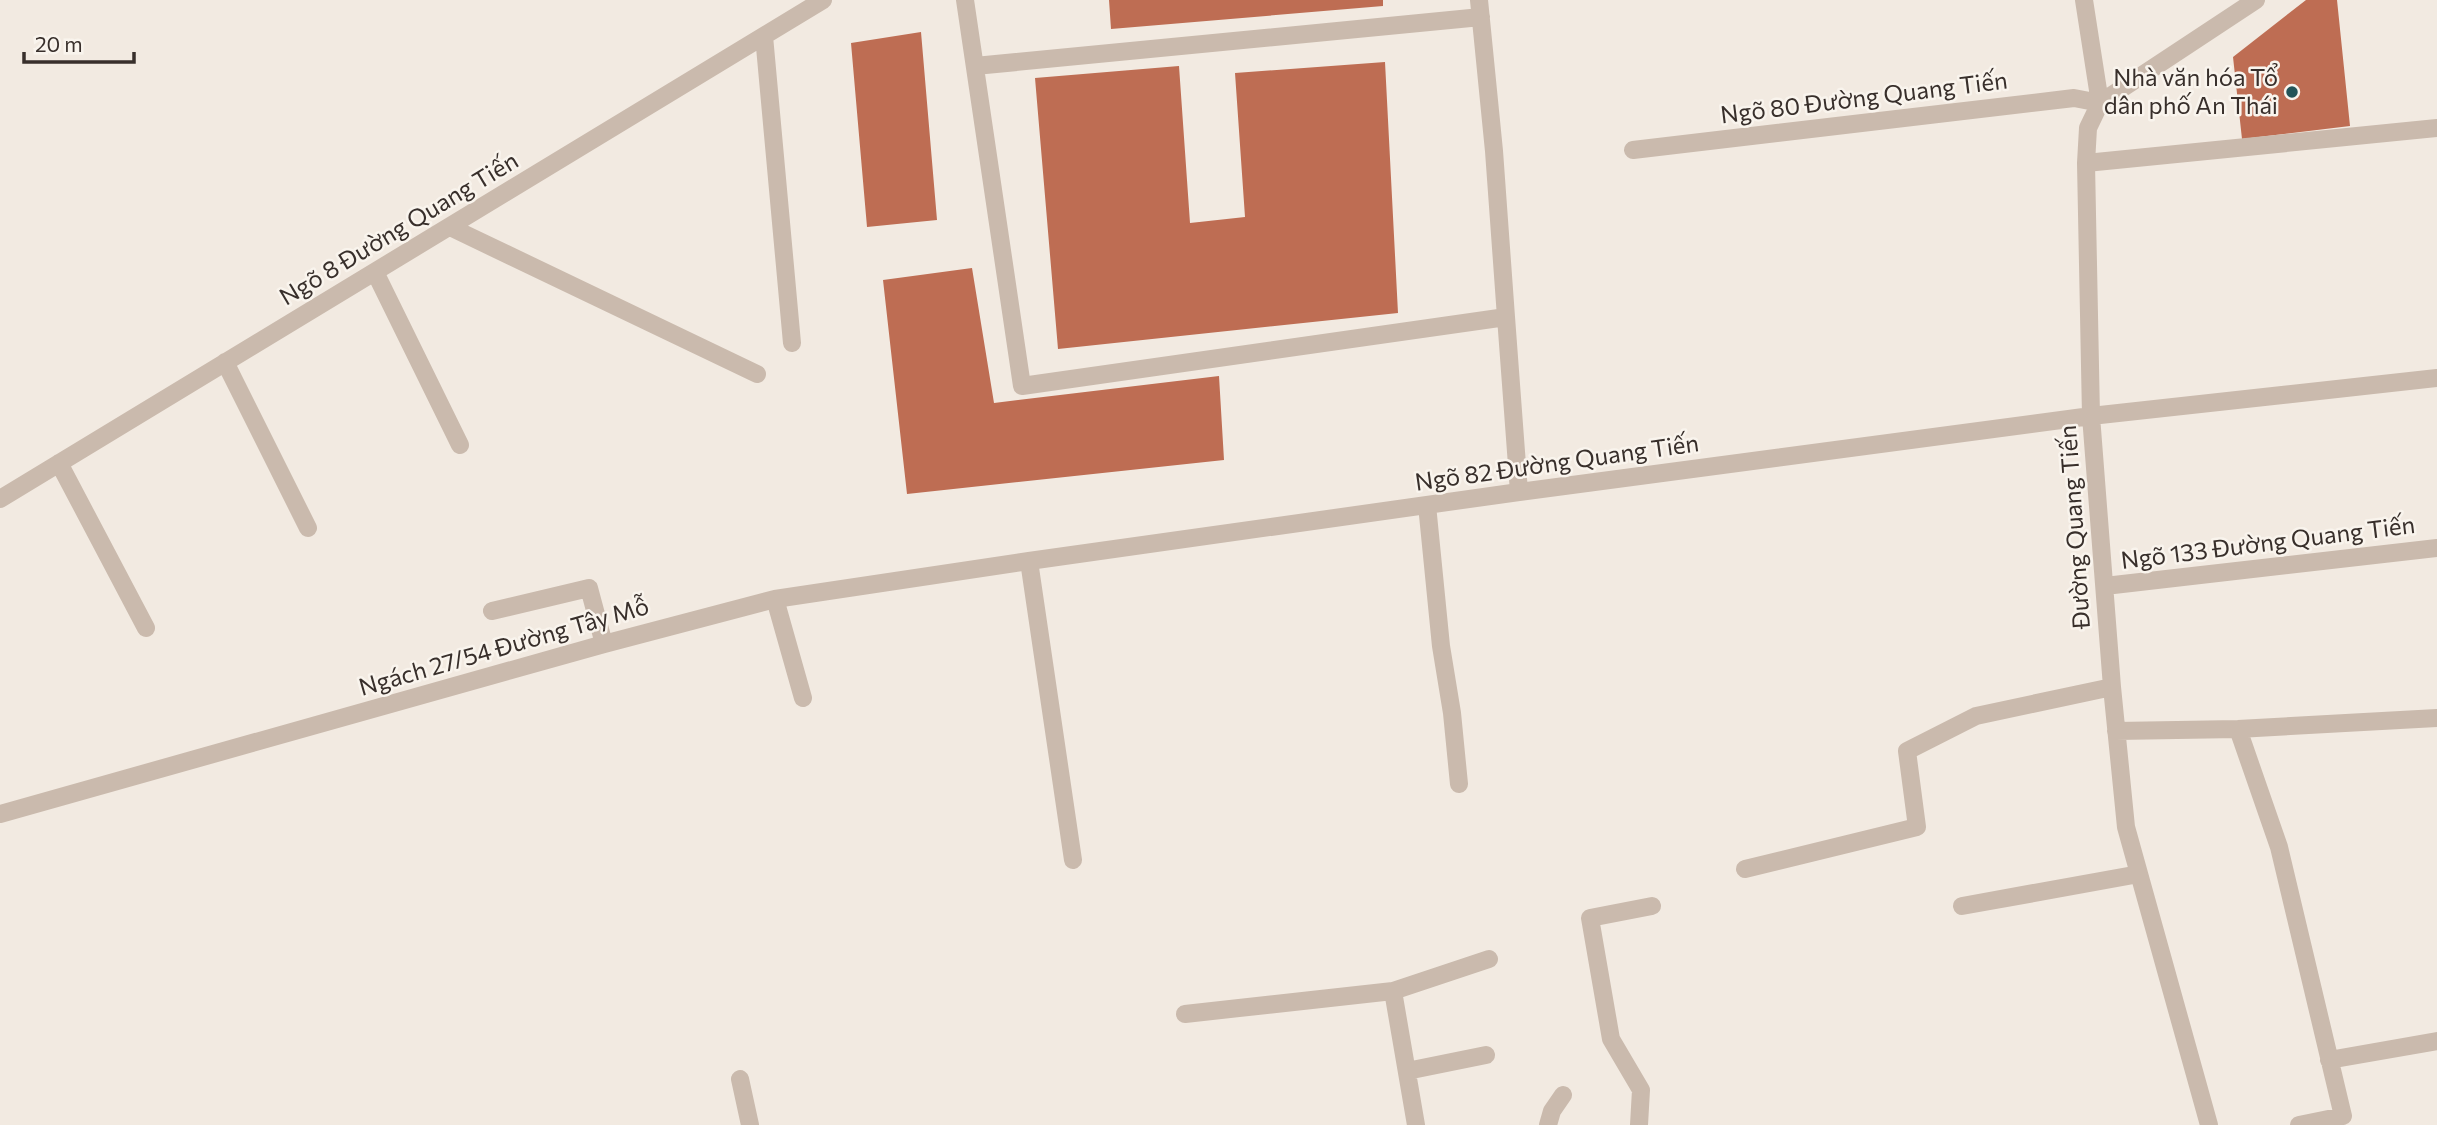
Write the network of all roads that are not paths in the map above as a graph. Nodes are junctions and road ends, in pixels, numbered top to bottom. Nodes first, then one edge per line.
1 (823, 0) edge
2 (965, 0) edge
3 (2084, 0) edge
4 (2256, 0) edge
5 (1480, 8) edge
6 (764, 36) junction
7 (975, 66) junction
8 (2100, 103) junction
9 (2437, 128) edge
10 (1633, 150) dead end
11 (2086, 163) junction
12 (450, 227) junction
13 (375, 272) junction
14 (1506, 317) junction
15 (792, 343) dead end
16 (225, 362) junction
17 (757, 374) dead end
18 (2437, 377) edge
19 (2091, 416) junction
20 (460, 445) dead end
21 (59, 463) junction
22 (1519, 492) junction
23 (0, 499) edge
24 (1427, 505) junction
25 (308, 528) dead end
26 (2437, 548) edge
27 (1029, 561) junction
28 (2105, 586) junction
29 (775, 599) junction
30 (492, 611) dead end
31 (146, 628) dead end
32 (604, 644) junction
33 (2112, 687) junction
34 (803, 698) dead end
35 (2437, 718) edge
36 (2238, 729) junction
37 (2116, 731) junction
38 (1459, 784) dead end
39 (0, 814) edge
40 (1073, 860) dead end
41 (1745, 869) dead end
42 (2139, 874) junction
43 (1652, 906) dead end
44 (1962, 906) dead end
45 (1489, 959) dead end
46 (1393, 991) junction
47 (1185, 1014) dead end
48 (2437, 1041) edge
49 (1486, 1055) dead end
50 (2329, 1060) junction
51 (1407, 1071) junction
52 (740, 1079) dead end
53 (1563, 1096) dead end
54 (750, 1125) edge
55 (1416, 1125) edge
56 (1548, 1125) edge
57 (1639, 1125) edge
58 (2209, 1125) edge
59 (2299, 1125) edge

1 - 6 street, Ngõ 8 Đường Quang Tiến
2 - 7 street
3 - 8 street
4 - 8 street
5 - 7 street
5 - 14 street
6 - 12 street, Ngõ 8 Đường Quang Tiến
6 - 15 street
7 - 14 street
8 - 10 street, Ngõ 80 Đường Quang Tiến
8 - 11 street, Đường Quang Tiến
9 - 11 street
11 - 19 street, Đường Quang Tiến
12 - 13 street, Ngõ 8 Đường Quang Tiến
12 - 17 street
13 - 16 street, Ngõ 8 Đường Quang Tiến
13 - 20 street
14 - 22 street
16 - 21 street, Ngõ 8 Đường Quang Tiến
16 - 25 street
18 - 19 street, Ngõ 82 Đường Quang Tiến
19 - 22 street, Ngõ 82 Đường Quang Tiến
19 - 28 street, Đường Quang Tiến
21 - 23 street, Ngõ 8 Đường Quang Tiến
21 - 31 street
22 - 24 street, Ngõ 82 Đường Quang Tiến
24 - 27 street, Ngõ 82 Đường Quang Tiến
24 - 38 street
26 - 28 street, Ngõ 133 Đường Quang Tiến
27 - 29 street, Ngách 27/54 Đường Tây Mỗ
27 - 40 street
28 - 33 street, Đường Quang Tiến
29 - 32 street, Ngách 27/54 Đường Tây Mỗ
29 - 34 street
30 - 32 street
32 - 39 street, Ngách 27/54 Đường Tây Mỗ
33 - 37 street, Đường Quang Tiến
33 - 41 street
35 - 36 street
36 - 37 street
36 - 50 street
37 - 42 street, Đường Quang Tiến
42 - 44 street
42 - 58 street, Đường Quang Tiến
43 - 57 street
45 - 46 street
46 - 47 street
46 - 51 street
48 - 50 street
49 - 51 street
50 - 59 street
51 - 55 street
52 - 54 street
53 - 56 street

